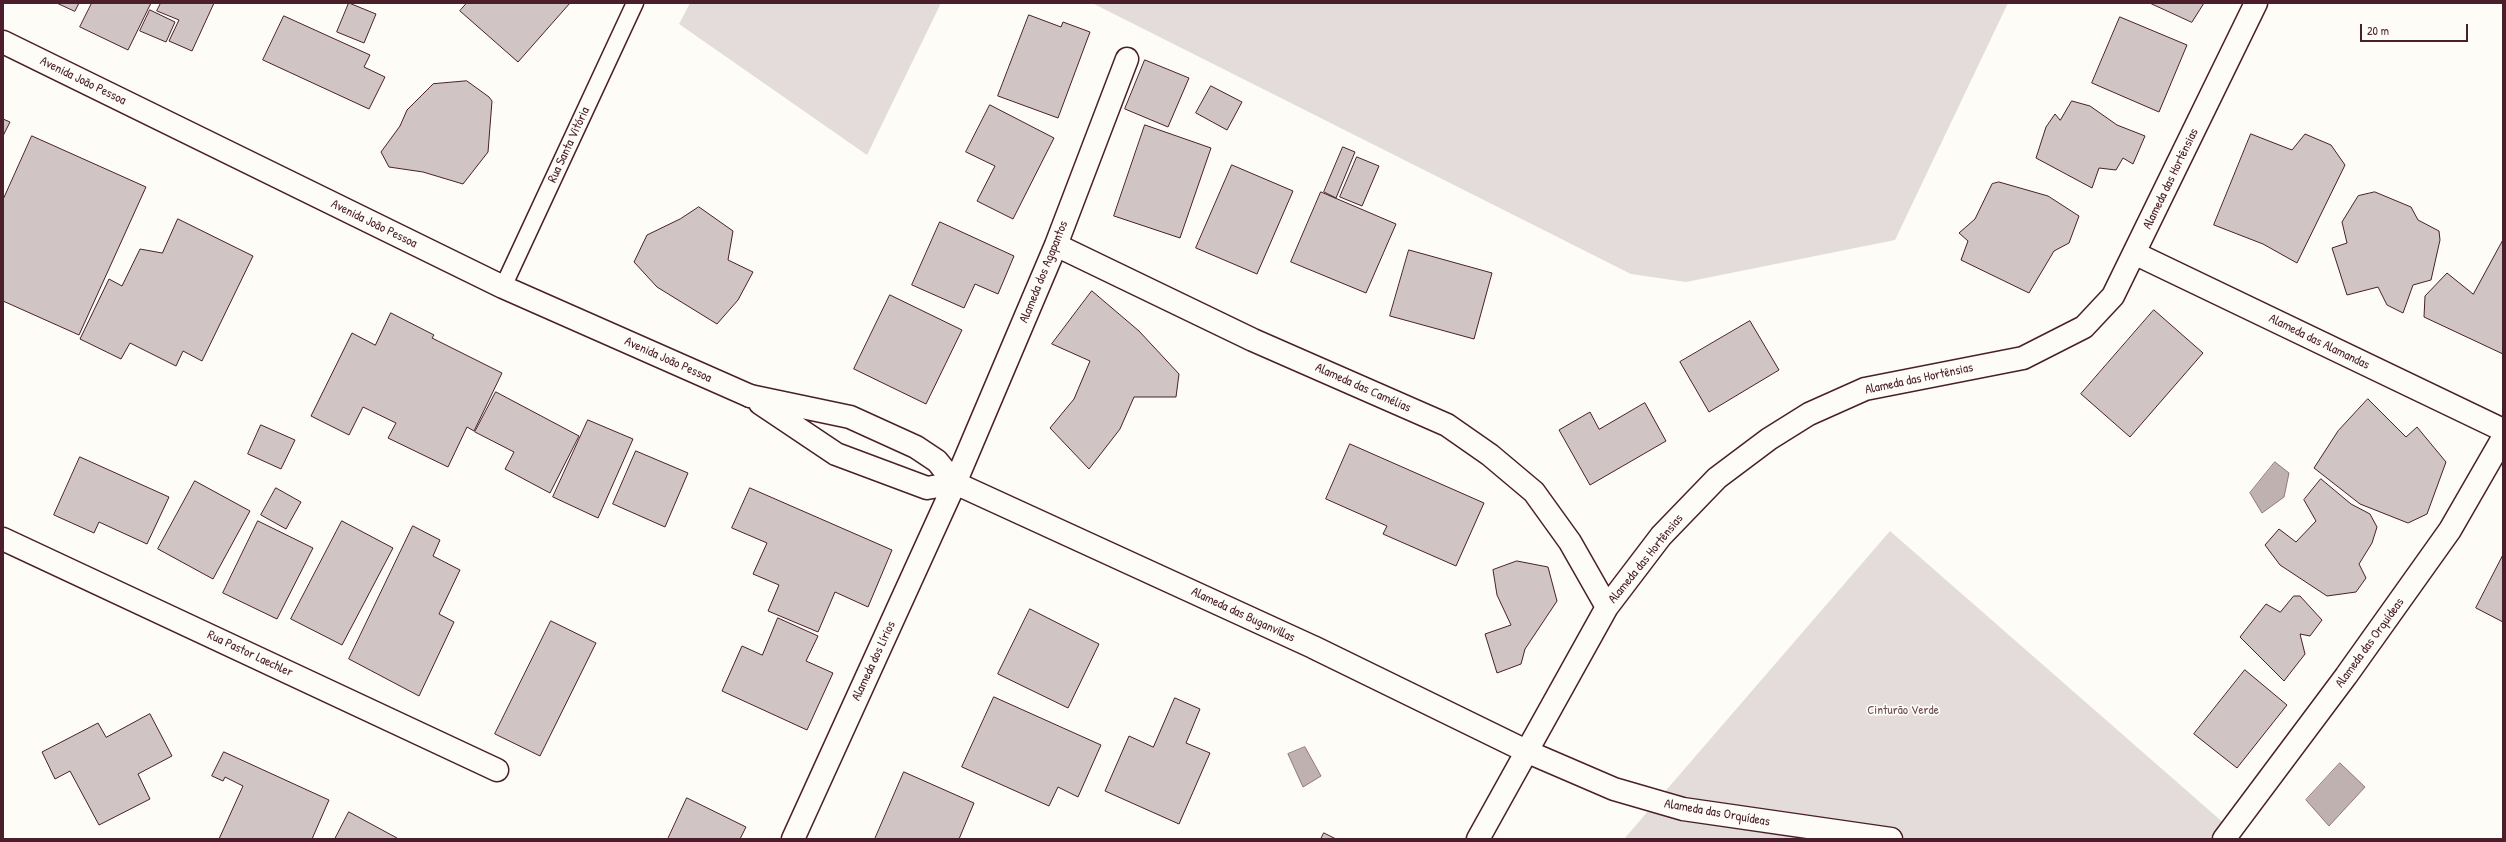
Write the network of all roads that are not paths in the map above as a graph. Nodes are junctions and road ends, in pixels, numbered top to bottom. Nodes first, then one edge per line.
1 (635, 3) edge
2 (2256, 3) edge
3 (3, 42) edge
4 (1127, 58) dead end
5 (1056, 245) junction
6 (2134, 253) junction
7 (503, 287) junction
8 (750, 396) junction
9 (2503, 430) edge
10 (2503, 438) edge
11 (955, 483) junction
12 (3, 539) edge
13 (1608, 607) junction
14 (1528, 752) junction
15 (497, 770) dead end
16 (793, 839) edge
17 (1478, 839) edge
18 (1891, 839) edge
19 (2224, 839) edge

1 - 7 lane, Rua Santa Vitória
2 - 6 street, Alameda das Hortênsias
3 - 7 street, Avenida João Pessoa
4 - 5 street, Alameda dos Agapantos
5 - 11 street, Alameda dos Agapantos
5 - 13 street, Alameda das Camélias
6 - 9 street, Alameda das Alamandas
6 - 13 street, Alameda das Hortênsias
7 - 8 street, Avenida João Pessoa
8 - 11 street, Alameda das Buganvillas
8 - 11 street
10 - 19 street, Alameda das Orquídeas
11 - 14 street, Alameda das Buganvillas
11 - 16 street, Alameda dos Lírios
12 - 15 street, Rua Pastor Laechler
13 - 14 street, Alameda das Hortênsias
14 - 17 street, Alameda das Hortênsias
14 - 18 street, Alameda das Orquídeas

